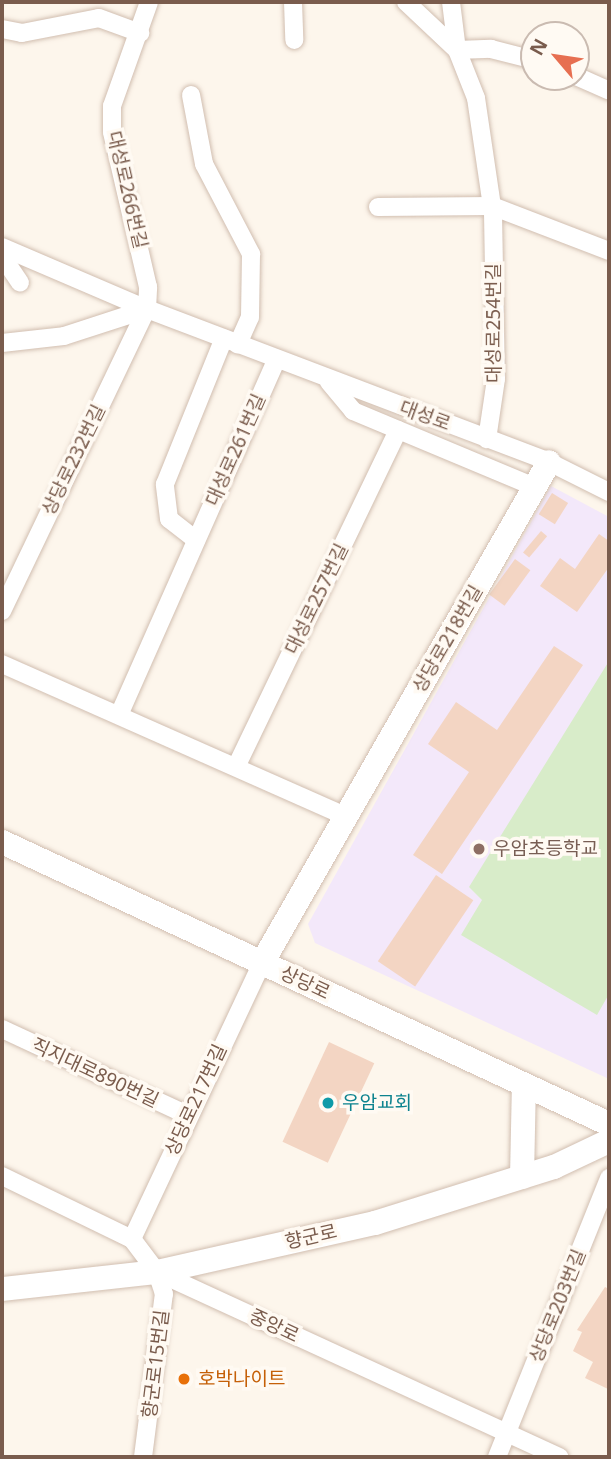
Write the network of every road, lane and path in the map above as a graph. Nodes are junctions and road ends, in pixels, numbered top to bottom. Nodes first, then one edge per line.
1 (149, 2) edge
2 (293, 2) edge
3 (406, 2) edge
4 (450, 2) edge
5 (2, 29) edge
6 (140, 33) junction
7 (293, 40) dead end
8 (457, 50) junction
9 (520, 56) edge
10 (590, 82) edge
11 (609, 91) edge
12 (191, 94) dead end
13 (378, 206) dead end
14 (492, 206) junction
15 (2, 247) edge
16 (609, 251) edge
17 (2, 256) edge
18 (20, 283) dead end
19 (147, 309) junction
20 (231, 341) junction
21 (2, 343) edge
22 (276, 360) junction
23 (327, 380) junction
24 (398, 430) junction
25 (487, 439) junction
26 (549, 462) junction
27 (535, 487) junction
28 (609, 492) edge
29 (196, 540) junction
30 (2, 611) edge
31 (2, 664) edge
32 (119, 715) junction
33 (236, 767) junction
34 (348, 817) junction
35 (2, 842) edge
36 (262, 963) junction
37 (2, 1029) edge
38 (524, 1085) junction
39 (188, 1116) junction
40 (609, 1124) edge
41 (609, 1141) edge
42 (2, 1176) edge
43 (522, 1177) junction
44 (609, 1178) edge
45 (132, 1238) junction
46 (157, 1272) junction
47 (2, 1289) edge
48 (508, 1434) junction
49 (143, 1457) edge
50 (497, 1457) edge
51 (560, 1457) edge

1 - 6 street, 대성로266번길
2 - 7 street
3 - 8 street
4 - 8 street, 대성로254번길
5 - 6 street
6 - 19 street, 대성로266번길
8 - 9 street
8 - 14 street, 대성로254번길
10 - 11 street
12 - 20 street
13 - 14 street
14 - 16 street
14 - 25 street, 대성로254번길
15 - 19 street, 대성로
17 - 18 street
19 - 20 street, 대성로
19 - 21 street
19 - 30 street, 상당로232번길
20 - 22 street, 대성로
20 - 29 street
22 - 23 street, 대성로
22 - 29 street, 대성로261번길
23 - 24 street
23 - 25 street, 대성로
24 - 27 street
24 - 33 street, 대성로257번길
25 - 26 street, 대성로
26 - 27 street, 상당로218번길
26 - 28 street, 대성로
27 - 34 street, 상당로218번길
29 - 32 street, 대성로261번길
31 - 32 street
32 - 33 street
33 - 34 street
34 - 36 street, 상당로218번길
35 - 36 street, 상당로
36 - 38 street, 상당로
36 - 39 street, 상당로217번길
37 - 39 street, 직지대로890번길
38 - 40 street, 상당로
38 - 43 street
39 - 45 street, 상당로217번길
41 - 43 street, 향군로
42 - 45 street, 중앙로
43 - 46 street, 향군로
44 - 48 street, 상당로203번길
45 - 46 street, 중앙로
46 - 47 street, 향군로
46 - 48 street, 중앙로
46 - 49 street, 향군로15번길
48 - 50 street, 상당로203번길
48 - 51 street, 중앙로

